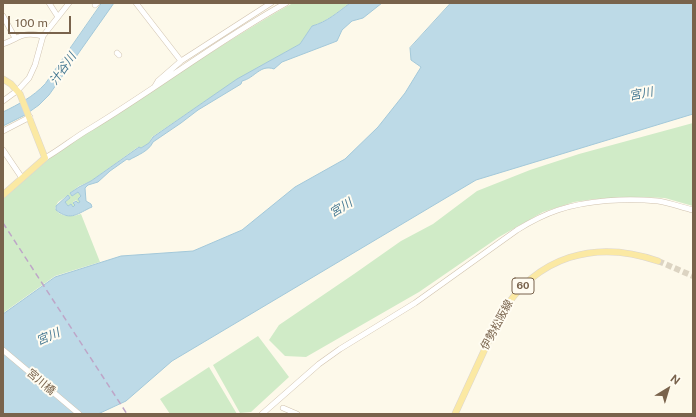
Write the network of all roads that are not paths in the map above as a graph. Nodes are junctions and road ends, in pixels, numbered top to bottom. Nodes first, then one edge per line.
1 (49, 3) edge
2 (69, 3) edge
3 (136, 3) edge
4 (271, 3) edge
5 (286, 3) edge
6 (3, 16) edge
7 (58, 17) junction
8 (43, 36) junction
9 (15, 38) junction
10 (3, 44) edge
11 (181, 61) junction
12 (3, 79) edge
13 (154, 87) junction
14 (18, 90) junction
15 (3, 101) edge
16 (30, 116) junction
17 (3, 130) edge
18 (3, 150) edge
19 (45, 158) junction
20 (22, 178) junction
21 (3, 195) edge
22 (693, 210) edge
23 (658, 261) tunnel mouth
24 (3, 350) edge
25 (283, 408) dead end
26 (79, 414) edge
27 (262, 414) edge
28 (297, 414) edge
29 (455, 414) edge

1 - 7 street
2 - 7 street
3 - 11 street
4 - 11 street
5 - 13 street
6 - 9 street
7 - 8 street
8 - 9 street
8 - 14 street
9 - 10 street
11 - 13 street
12 - 14 main road
13 - 19 street
14 - 15 street
14 - 16 main road
16 - 17 street
16 - 19 main road
18 - 20 street
19 - 20 main road
20 - 21 main road
22 - 27 street
23 - 29 main road, 伊勢松阪線 / 60
24 - 26 street, 宮川橋
25 - 28 street

